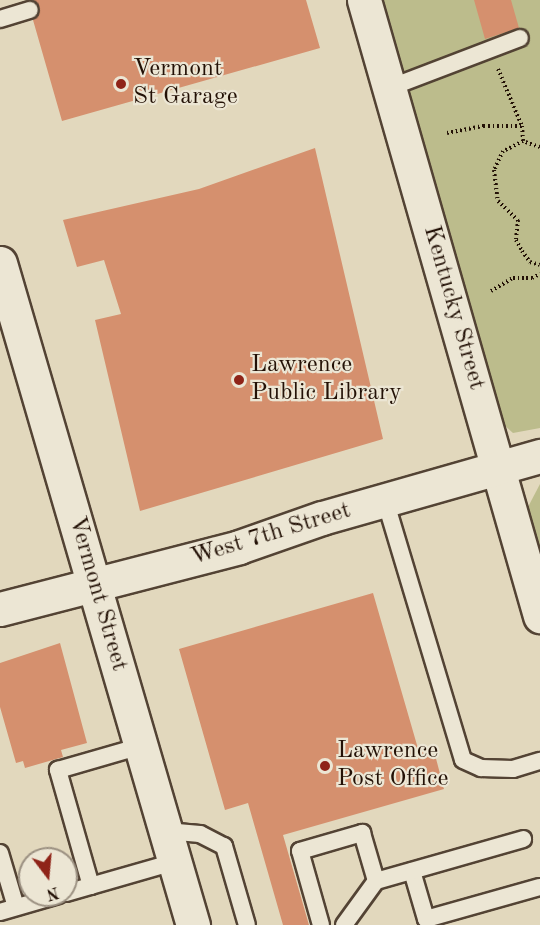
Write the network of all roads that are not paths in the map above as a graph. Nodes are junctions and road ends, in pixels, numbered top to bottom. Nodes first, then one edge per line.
1 (364, 0) edge
2 (30, 10) dead end
3 (0, 19) edge
4 (520, 38) dead end
5 (389, 88) junction
6 (0, 263) edge
7 (540, 456) edge
8 (499, 468) junction
9 (385, 500) junction
10 (95, 584) junction
11 (0, 609) edge
12 (540, 616) edge
13 (141, 746) junction
14 (540, 761) edge
15 (523, 839) dead end
16 (170, 847) junction
17 (0, 853) edge
18 (412, 871) junction
19 (376, 881) junction
20 (91, 886) junction
21 (540, 887) edge
22 (78, 890) edge
23 (8, 910) edge
24 (193, 925) edge
25 (246, 925) edge
26 (321, 925) edge
27 (344, 925) edge

1 - 5 street, Kentucky Street
2 - 3 lane
4 - 5 lane
5 - 8 street, Kentucky Street
6 - 10 street, Vermont Street
7 - 8 street, West 7th Street
8 - 9 street, West 7th Street
8 - 12 street, Kentucky Street
9 - 10 street, West 7th Street
9 - 14 lane
10 - 11 street, West 7th Street
10 - 13 street, Vermont Street
13 - 16 street, Vermont Street
13 - 20 lane
15 - 18 lane
16 - 20 lane
16 - 24 street, Vermont Street
16 - 25 lane
17 - 23 lane
18 - 19 lane
18 - 21 lane
19 - 26 lane
19 - 27 lane
20 - 22 lane

